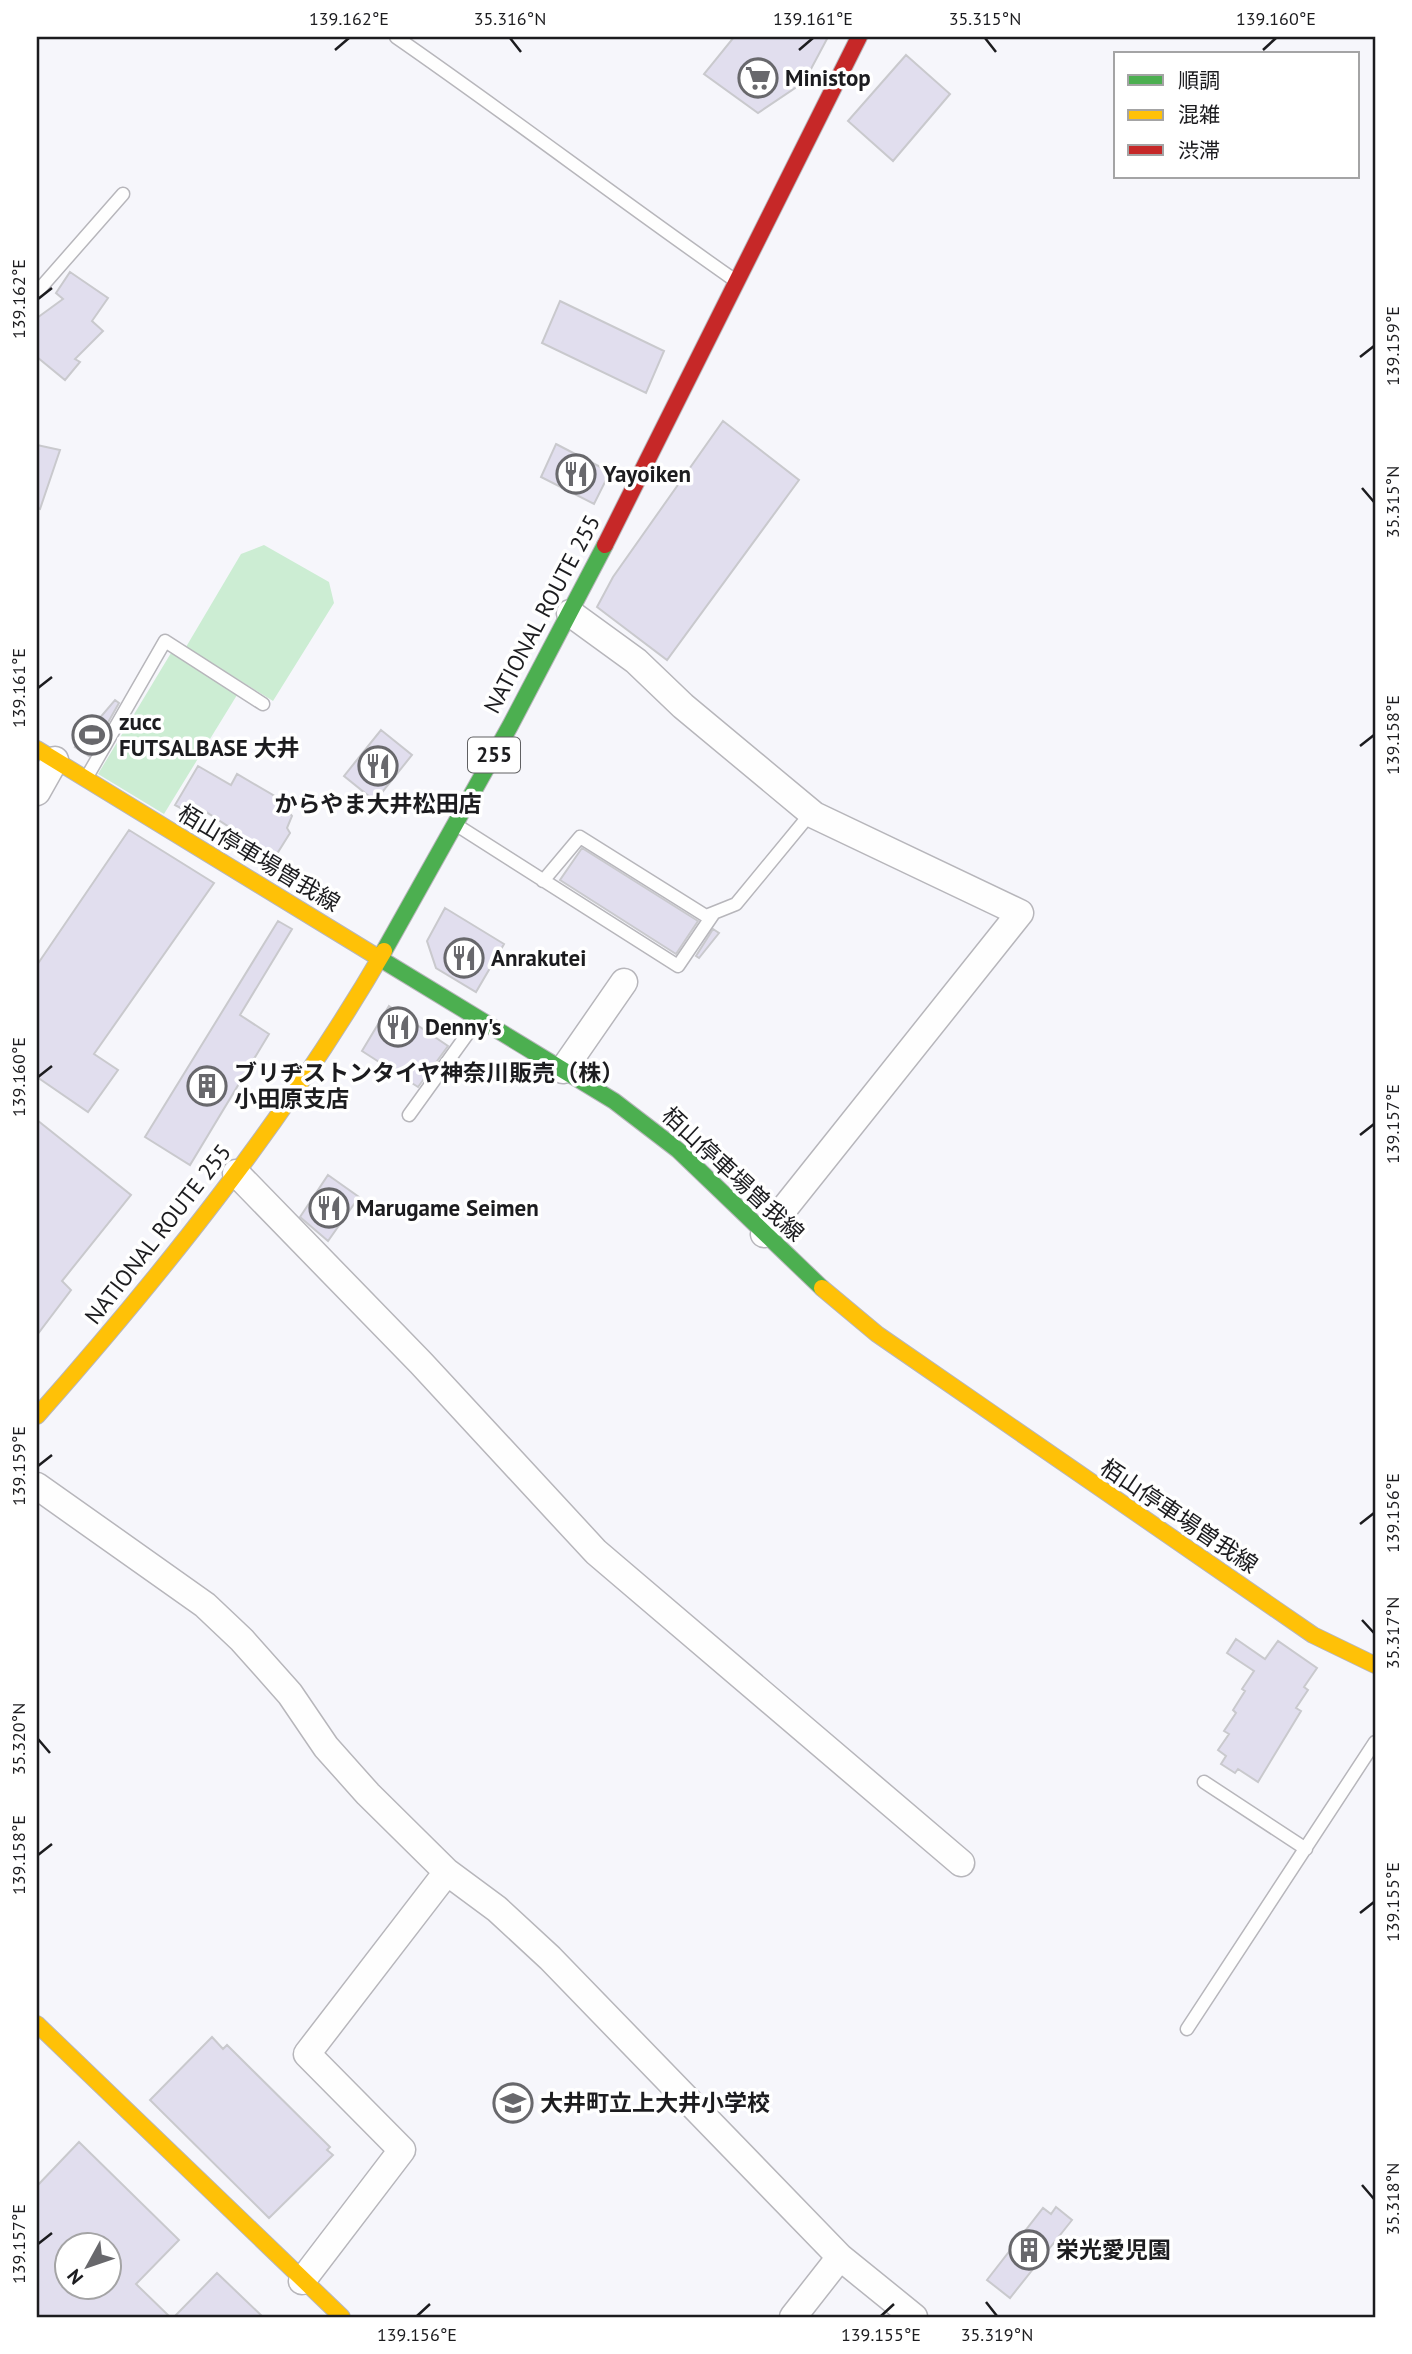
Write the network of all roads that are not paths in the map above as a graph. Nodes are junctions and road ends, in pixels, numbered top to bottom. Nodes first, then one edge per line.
1 (396, 37) edge
2 (859, 37) edge
3 (123, 194) dead end
4 (736, 282) junction
5 (37, 292) edge
6 (570, 613) junction
7 (263, 704) dead end
8 (46, 755) edge
9 (86, 779) junction
10 (37, 792) edge
11 (811, 813) junction
12 (455, 824) junction
13 (543, 881) junction
14 (710, 914) junction
15 (378, 960) junction
16 (624, 982) dead end
17 (478, 1018) junction
18 (563, 1070) junction
19 (409, 1115) dead end
20 (236, 1172) junction
21 (764, 1234) junction
22 (37, 1416) edge
23 (37, 1486) edge
24 (1375, 1665) edge
25 (1375, 1742) edge
26 (1205, 1782) dead end
27 (1306, 1849) junction
28 (961, 1863) dead end
29 (447, 1872) junction
30 (37, 2024) edge
31 (1187, 2029) dead end
32 (840, 2257) junction
33 (302, 2281) junction
34 (342, 2317) edge
35 (793, 2317) edge
36 (914, 2317) edge

1 - 4 lane
2 - 4 main road, NATIONAL ROUTE 255 / 255
3 - 5 lane
4 - 6 main road, NATIONAL ROUTE 255 / 255
6 - 11 street
6 - 12 main road, NATIONAL ROUTE 255 / 255
7 - 9 lane
8 - 9 main road, 栢山停車場曽我線
8 - 10 street
9 - 15 main road, 栢山停車場曽我線
11 - 14 lane
11 - 21 street
12 - 13 lane
12 - 15 main road, NATIONAL ROUTE 255 / 255
13 - 14 lane
13 - 14 lane
15 - 17 main road, 栢山停車場曽我線
15 - 20 main road, NATIONAL ROUTE 255 / 255
16 - 18 street
17 - 18 main road, 栢山停車場曽我線
17 - 19 lane
18 - 21 main road, 栢山停車場曽我線
20 - 22 main road, NATIONAL ROUTE 255 / 255
20 - 28 street
21 - 24 main road, 栢山停車場曽我線
23 - 29 street
25 - 27 lane
26 - 27 lane
27 - 31 lane
29 - 32 street
29 - 33 street
30 - 33 main road
32 - 35 street
32 - 36 street
33 - 34 main road

